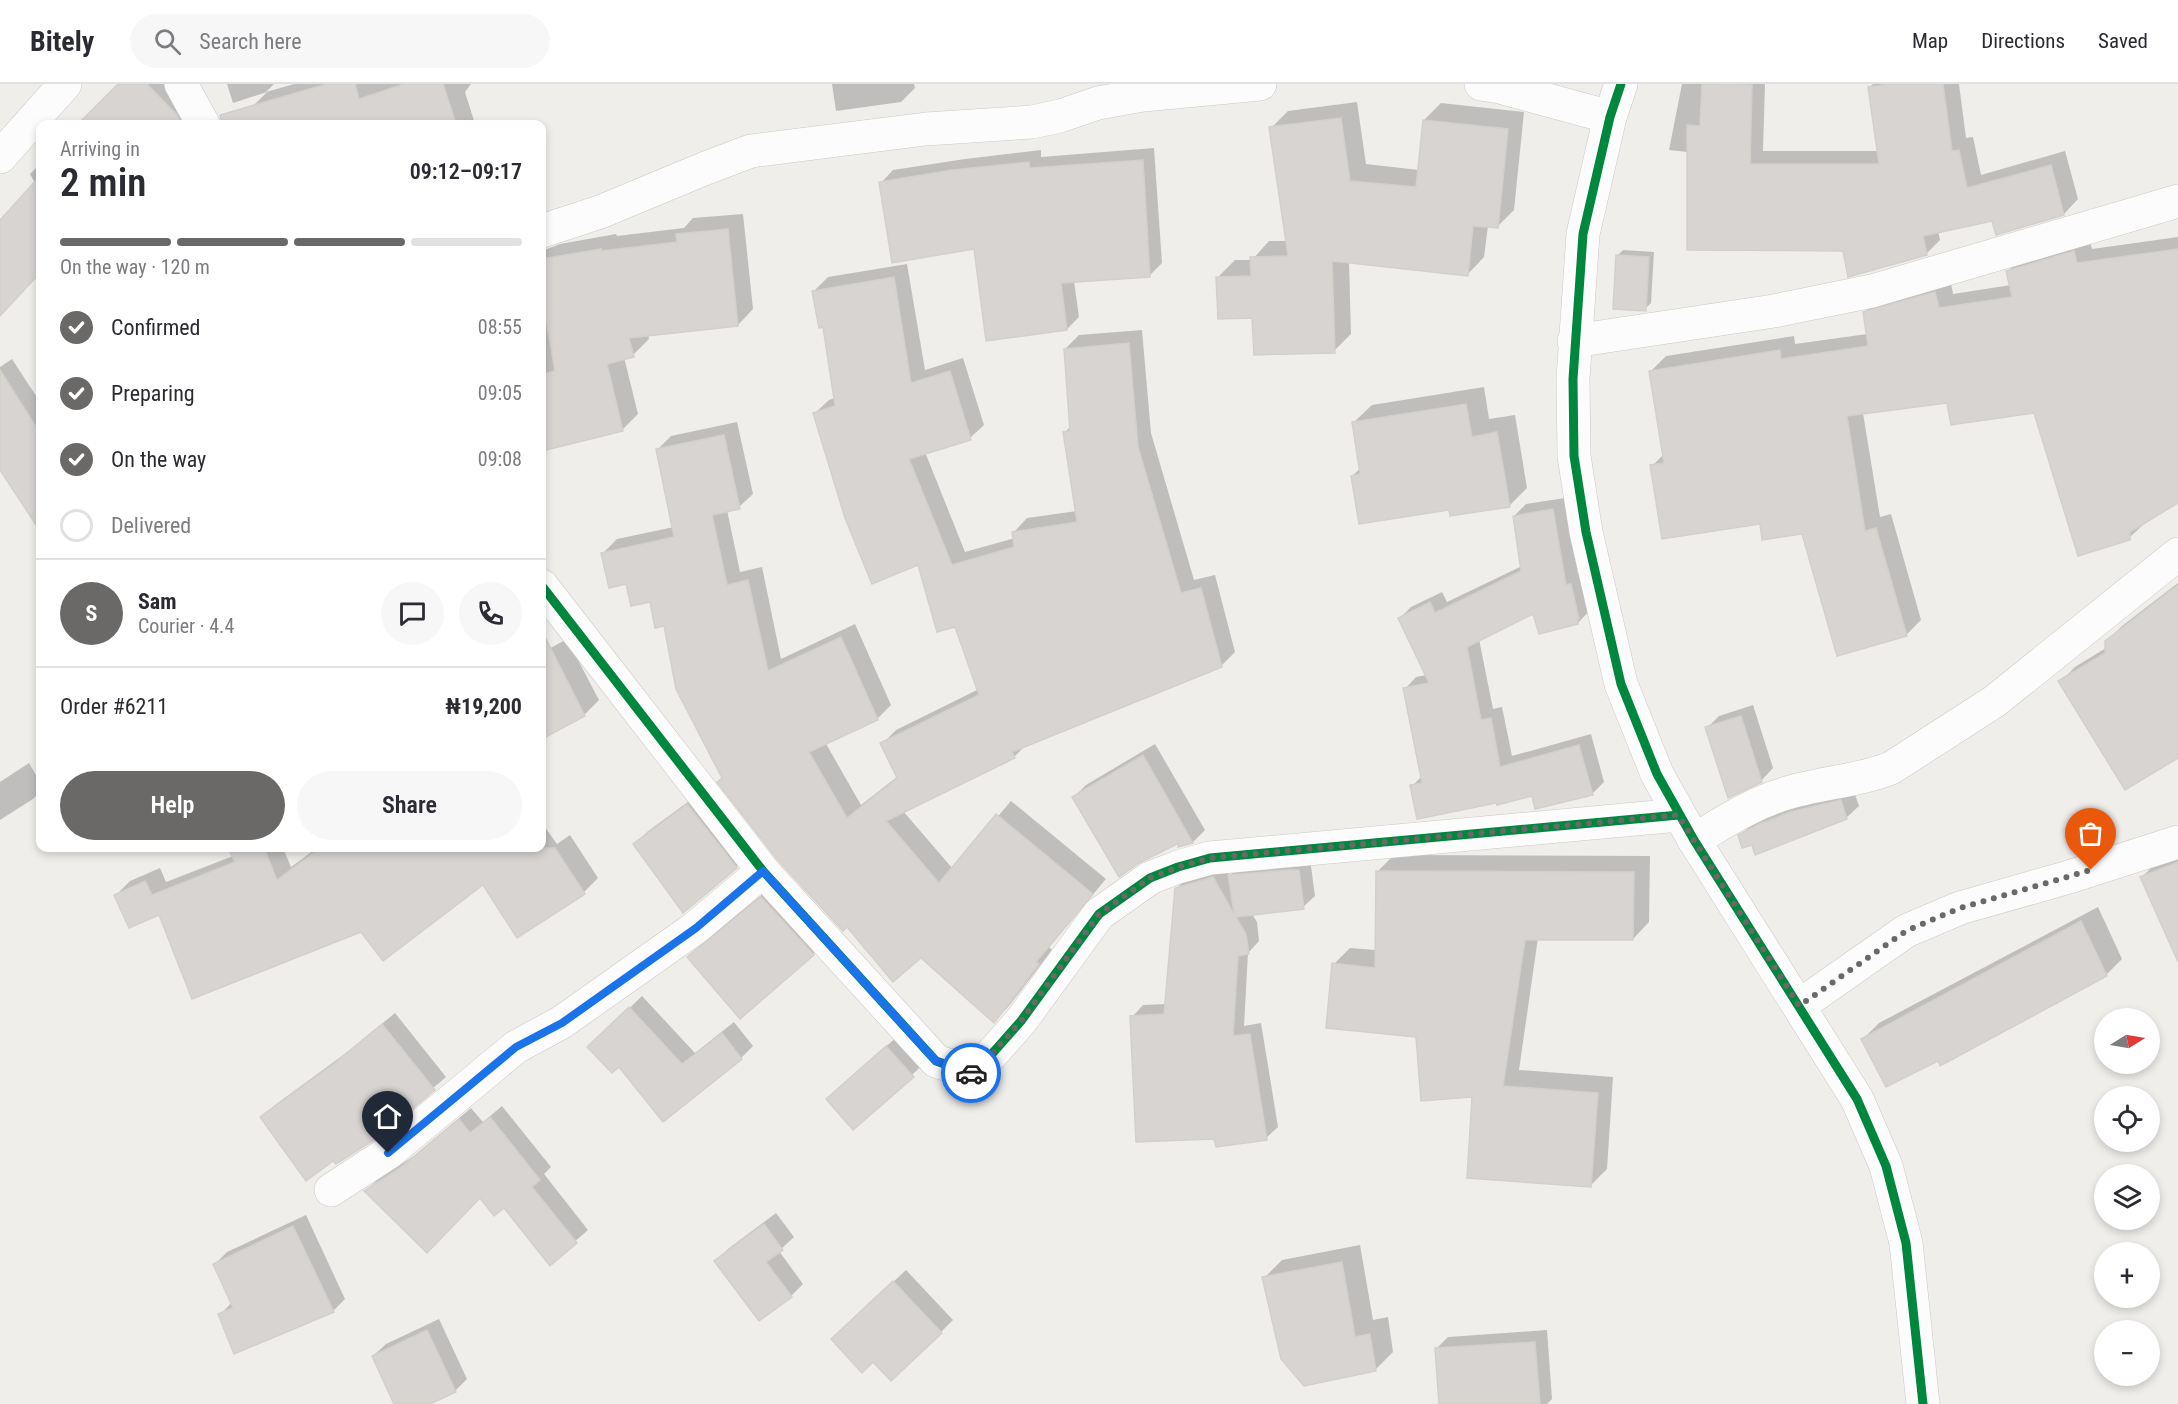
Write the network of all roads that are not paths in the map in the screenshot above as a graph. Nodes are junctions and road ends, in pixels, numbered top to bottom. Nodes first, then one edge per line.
1 (66, 84) edge
2 (181, 84) edge
3 (1260, 84) edge
4 (1481, 84) edge
5 (1621, 84) edge
6 (1610, 117) junction
7 (201, 120) edge
8 (0, 157) edge
9 (2178, 201) edge
10 (546, 230) edge
11 (1574, 341) junction
12 (2178, 554) edge
13 (546, 591) edge
14 (1686, 827) junction
15 (2178, 842) edge
16 (763, 871) junction
17 (1799, 1006) junction
18 (331, 1190) dead end
19 (1923, 1404) edge

1 - 8 street
2 - 7 street
3 - 10 street
4 - 6 street
5 - 6 street
6 - 11 street
9 - 11 street
11 - 14 street
12 - 14 street
13 - 16 street
14 - 16 street
14 - 17 street
15 - 17 street
16 - 18 street
17 - 19 street

